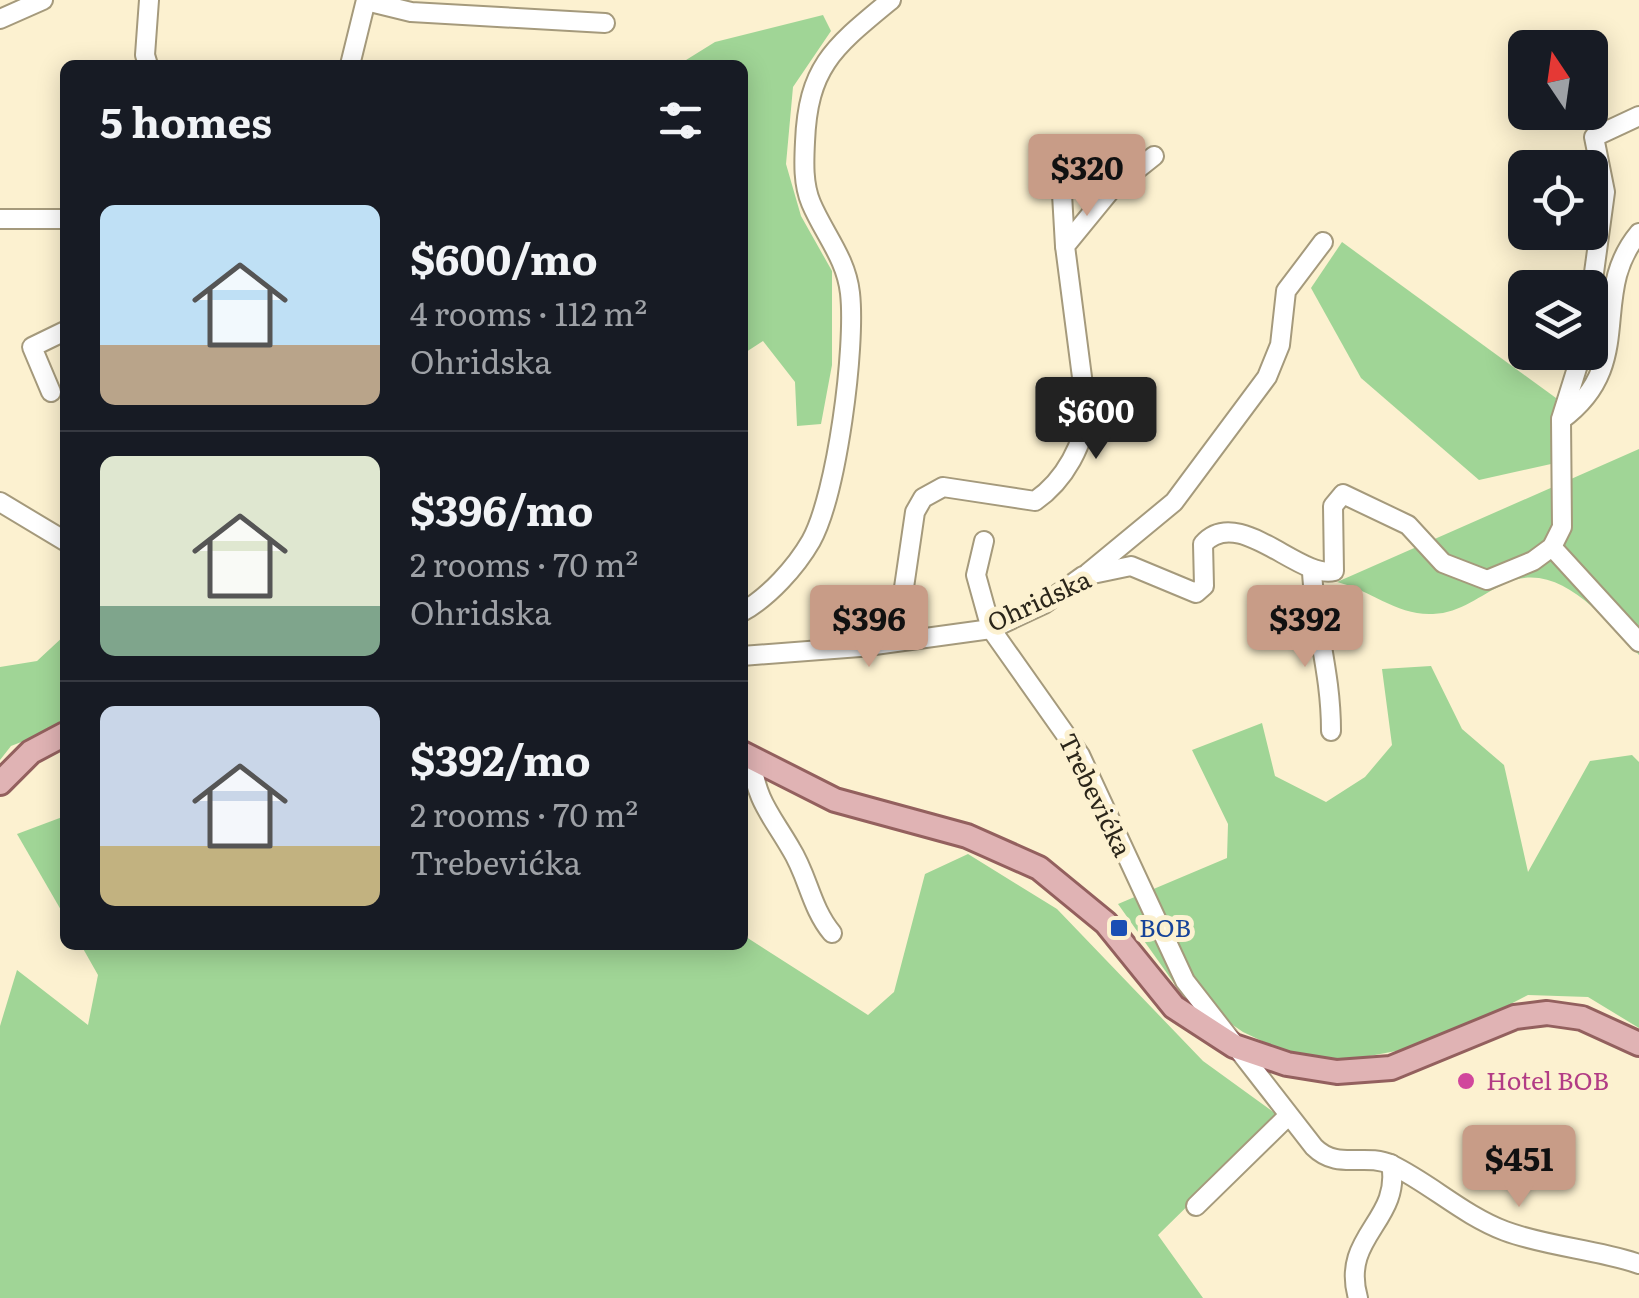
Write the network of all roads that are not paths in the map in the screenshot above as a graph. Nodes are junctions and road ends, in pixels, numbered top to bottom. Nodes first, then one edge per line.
1 (43, 0) edge
2 (149, 0) edge
3 (891, 0) edge
4 (366, 1) edge
5 (0, 19) edge
6 (606, 23) dead end
7 (146, 60) edge
8 (351, 60) edge
9 (1639, 116) edge
10 (1154, 156) dead end
11 (1062, 194) dead end
12 (60, 218) edge
13 (0, 220) edge
14 (1639, 233) edge
15 (1323, 242) dead end
16 (1065, 246) junction
17 (1594, 270) edge
18 (60, 334) edge
19 (1576, 370) edge
20 (51, 392) dead end
21 (1560, 420) junction
22 (0, 502) edge
23 (60, 538) edge
24 (984, 541) dead end
25 (1552, 546) junction
26 (1312, 572) junction
27 (1084, 576) junction
28 (748, 607) edge
29 (991, 629) junction
30 (890, 642) junction
31 (1639, 642) edge
32 (748, 655) edge
33 (1331, 730) dead end
34 (60, 737) edge
35 (748, 756) edge
36 (748, 760) edge
37 (0, 782) edge
38 (832, 933) dead end
39 (1639, 1044) edge
40 (1234, 1046) junction
41 (1288, 1116) junction
42 (1391, 1164) junction
43 (1196, 1206) dead end
44 (1639, 1264) edge
45 (1358, 1298) edge

1 - 5 street
2 - 7 street
3 - 28 street
4 - 6 street
4 - 8 street
9 - 17 street
10 - 16 street
11 - 16 street
12 - 13 street
14 - 21 street
15 - 27 street
16 - 30 street
18 - 20 street
19 - 21 street
21 - 25 street
22 - 23 street
24 - 29 street, Trebevićka
25 - 26 street
25 - 31 street
26 - 27 street, Ohridska
26 - 33 street
27 - 29 street, Ohridska
29 - 30 street, Ohridska
29 - 40 street, Trebevićka
30 - 32 street, Ohridska
34 - 37 main road
35 - 40 main road
36 - 38 street
39 - 40 main road
40 - 41 street, Trebevićka
41 - 42 street, Trebevićka
41 - 43 street
42 - 44 street
42 - 45 street

